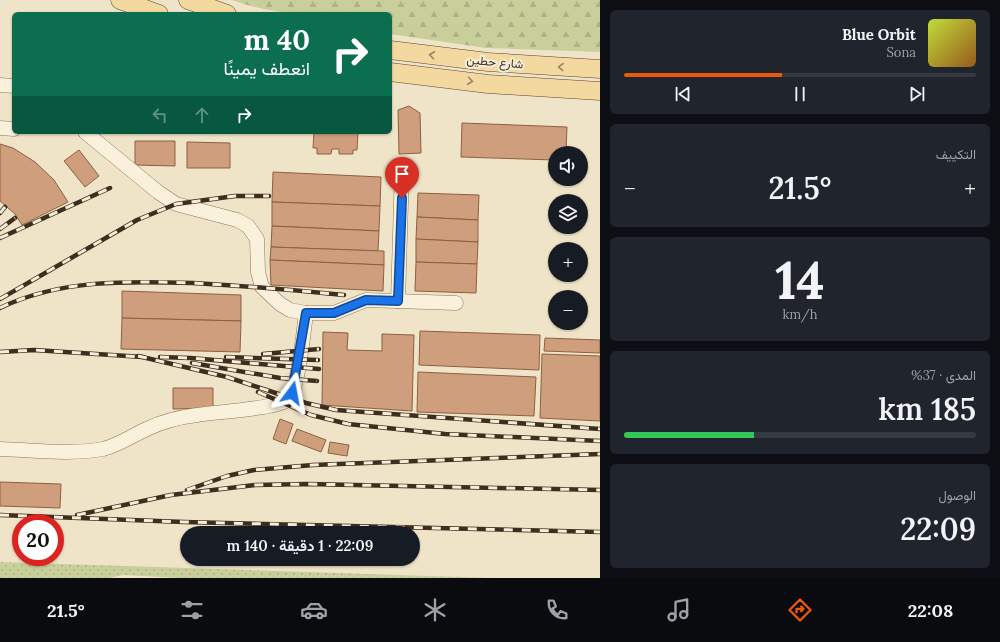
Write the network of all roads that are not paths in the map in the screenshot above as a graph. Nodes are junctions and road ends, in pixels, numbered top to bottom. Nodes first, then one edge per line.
1 (120, 0) edge
2 (188, 0) edge
3 (153, 12) edge
4 (221, 12) edge
5 (392, 50) edge
6 (600, 69) edge
7 (392, 72) edge
8 (0, 85) edge
9 (12, 86) edge
10 (600, 91) edge
11 (0, 128) edge
12 (12, 129) edge
13 (87, 134) edge
14 (402, 169) dead end
15 (398, 301) junction
16 (456, 303) dead end
17 (306, 313) junction
18 (0, 449) edge

1 - 3 main road
2 - 4 main road
6 -> 5 main road, شارع حطين
7 -> 10 main road, شارع حطين
8 - 9 lane
11 - 12 lane
13 - 17 lane
14 - 15 lane
15 - 16 lane
15 - 17 lane
17 - 18 lane

